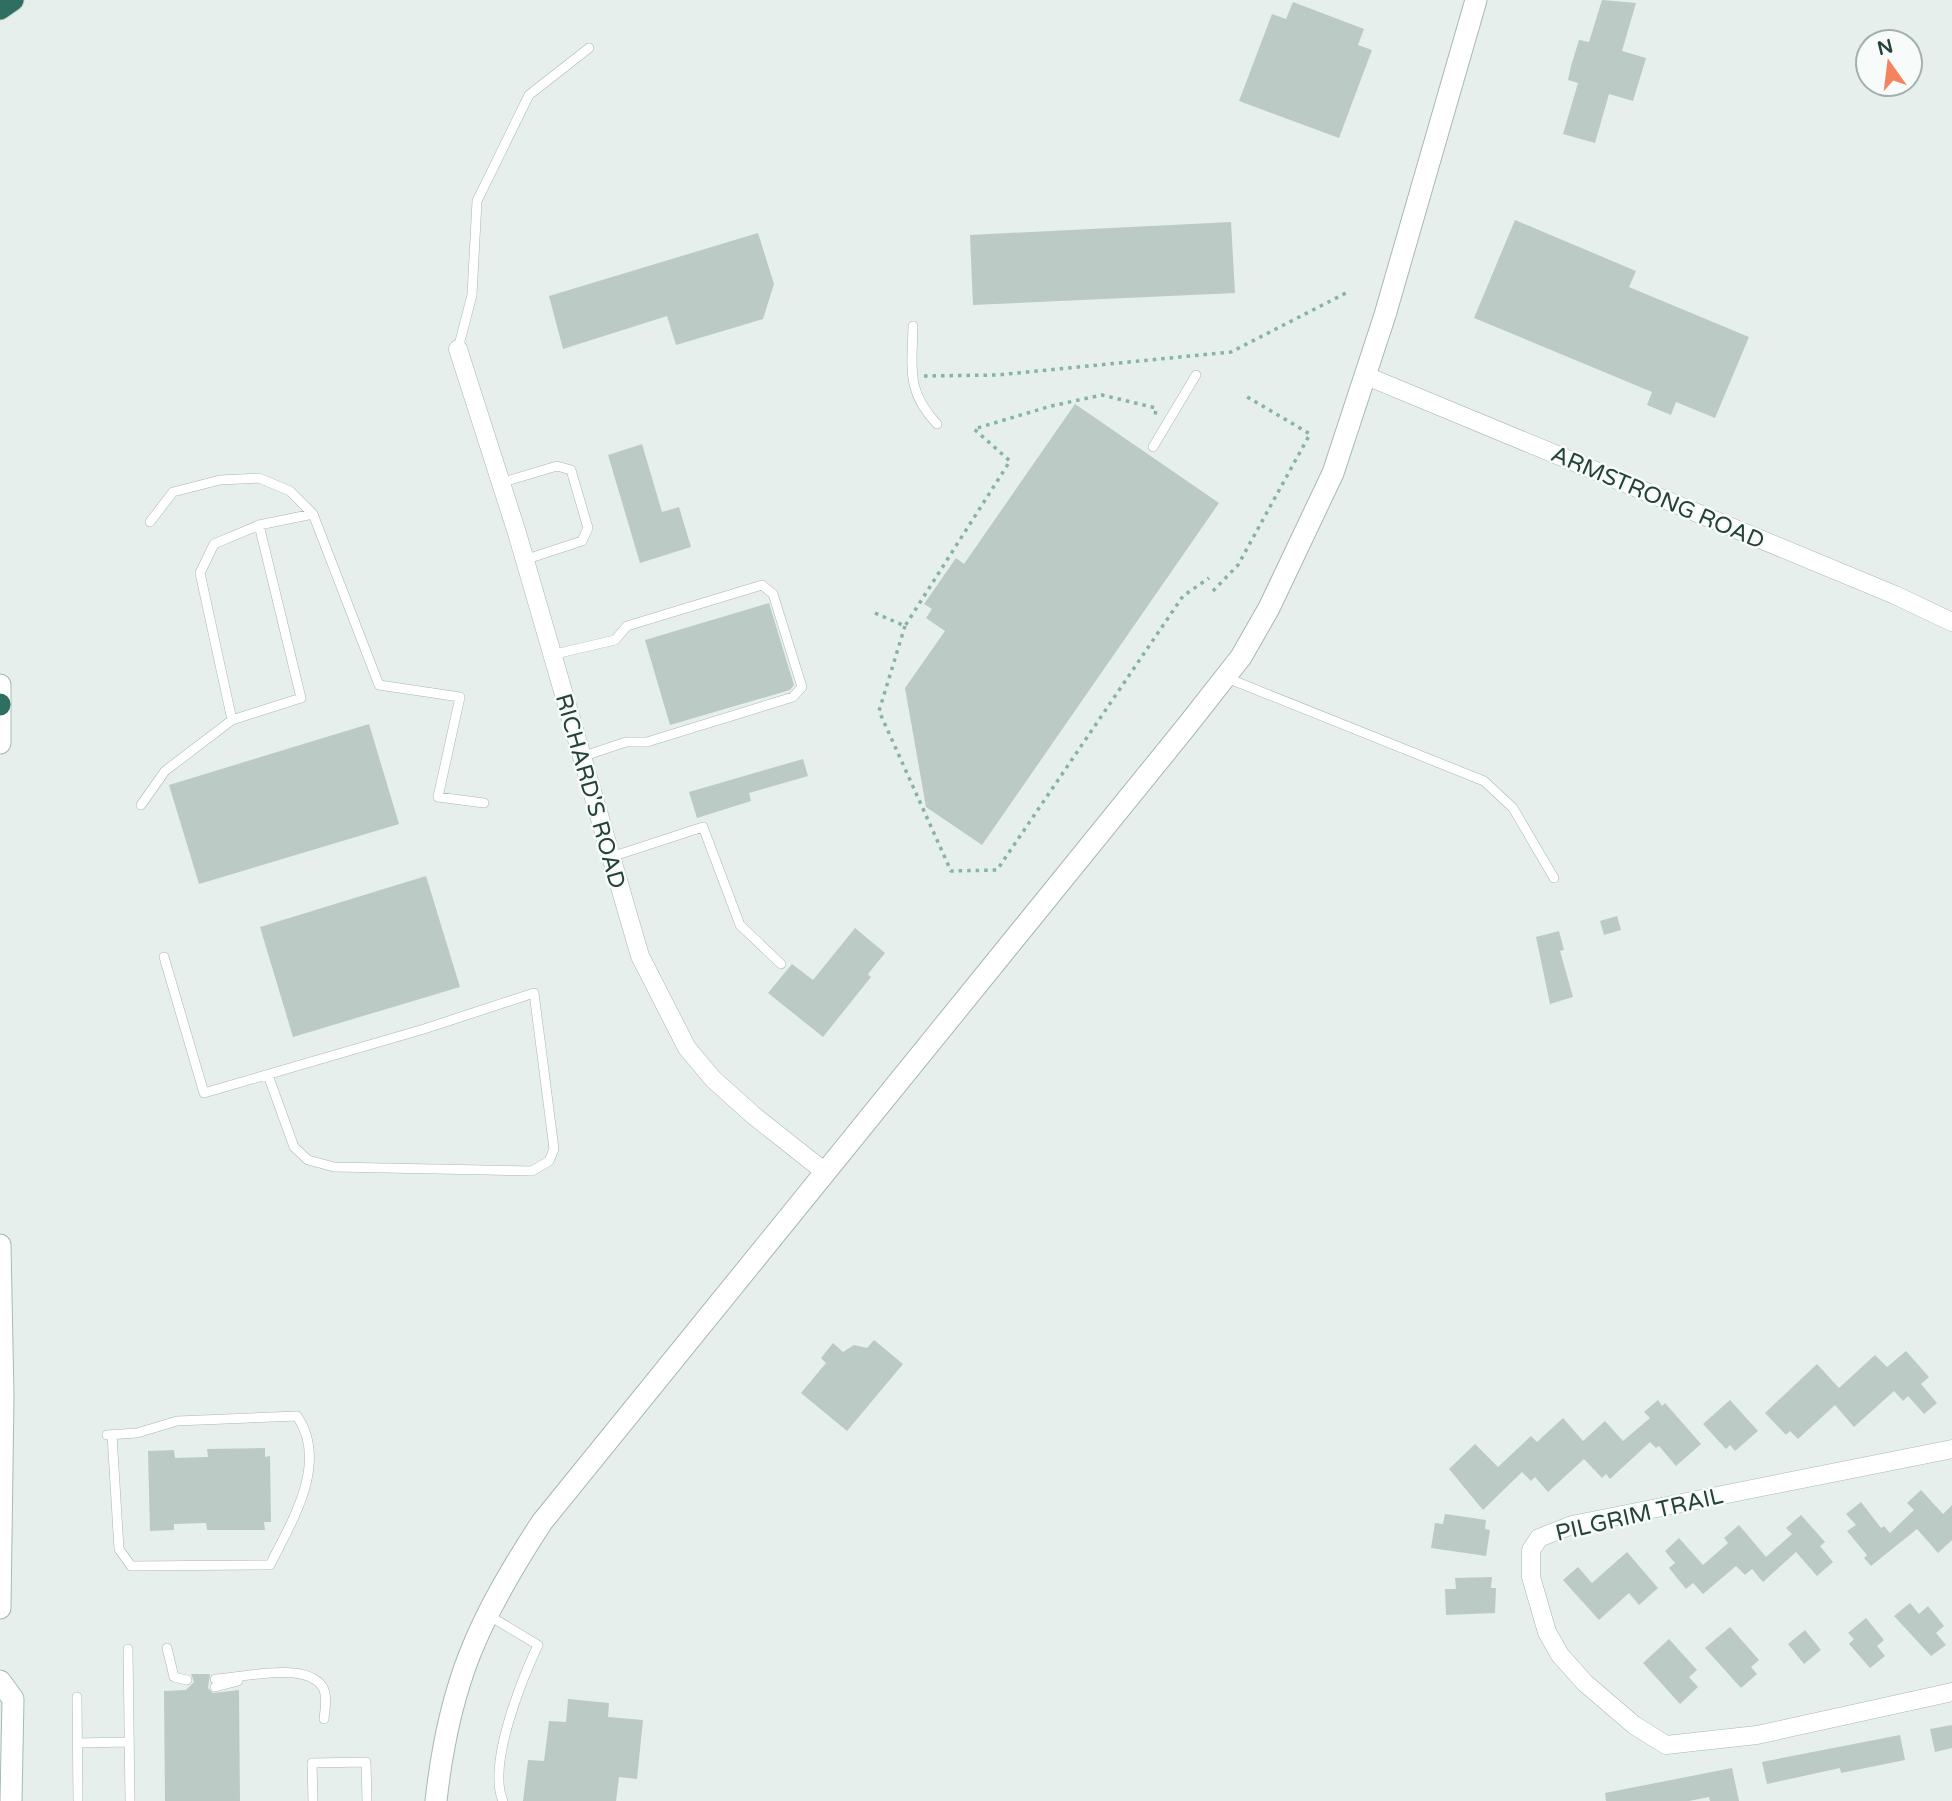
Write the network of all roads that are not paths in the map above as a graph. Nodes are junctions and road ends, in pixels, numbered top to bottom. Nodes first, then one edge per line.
1 (13, 0) edge
2 (1476, 0) edge
3 (0, 9) edge
4 (589, 48) dead end
5 (913, 326) dead end
6 (458, 349) joint
7 (1196, 375) dead end
8 (1364, 375) junction
9 (937, 424) dead end
10 (1153, 447) road end
11 (500, 484) junction
12 (313, 514) junction
13 (150, 522) dead end
14 (259, 525) junction
15 (524, 560) junction
16 (1952, 622) edge
17 (551, 654) junction
18 (1225, 678) junction
19 (0, 685) edge
20 (0, 704) edge
21 (233, 720) junction
22 (0, 743) edge
23 (581, 757) junction
24 (484, 803) dead end
25 (141, 805) dead end
26 (611, 857) junction
27 (1554, 878) dead end
28 (164, 957) dead end
29 (780, 964) dead end
30 (268, 1075) junction
31 (825, 1172) junction
32 (0, 1245) edge
33 (109, 1435) joint
34 (1952, 1449) edge
35 (0, 1608) edge
36 (486, 1614) junction
37 (167, 1648) dead end
38 (128, 1649) dead end
39 (0, 1681) edge
40 (187, 1683) dead end
41 (215, 1683) dead end
42 (1952, 1692) edge
43 (77, 1697) dead end
44 (324, 1719) dead end
45 (130, 1742) junction
46 (78, 1743) junction
47 (11, 1801) edge
48 (78, 1801) edge
49 (130, 1801) edge
50 (313, 1801) edge
51 (367, 1801) edge
52 (436, 1801) edge
53 (503, 1801) edge

1 - 3 highway
2 - 8 street
4 - 6 lane
5 - 9 lane
6 - 11 street, RICHARD'S ROAD
7 - 10 lane
8 - 16 street, ARMSTRONG ROAD
8 - 18 street
11 - 15 street, RICHARD'S ROAD
11 - 15 lane
12 - 13 lane
12 - 14 lane
12 - 24 lane
14 - 21 lane
14 - 21 lane
15 - 17 street, RICHARD'S ROAD
17 - 23 street, RICHARD'S ROAD
17 - 23 lane
18 - 27 lane
18 - 31 street
19 - 20 street
20 - 22 street
21 - 25 lane
23 - 26 street, RICHARD'S ROAD
26 - 29 lane
26 - 31 street, RICHARD'S ROAD
28 - 30 lane
30 - 30 lane
31 - 36 street
32 - 35 street
33 - 33 lane
34 - 42 street, PILGRIM TRAIL
36 - 52 street
36 - 53 lane
37 - 40 lane
38 - 45 lane
39 - 47 street
41 - 44 lane
43 - 46 lane
45 - 46 lane
45 - 49 lane
46 - 48 lane
50 - 51 lane

